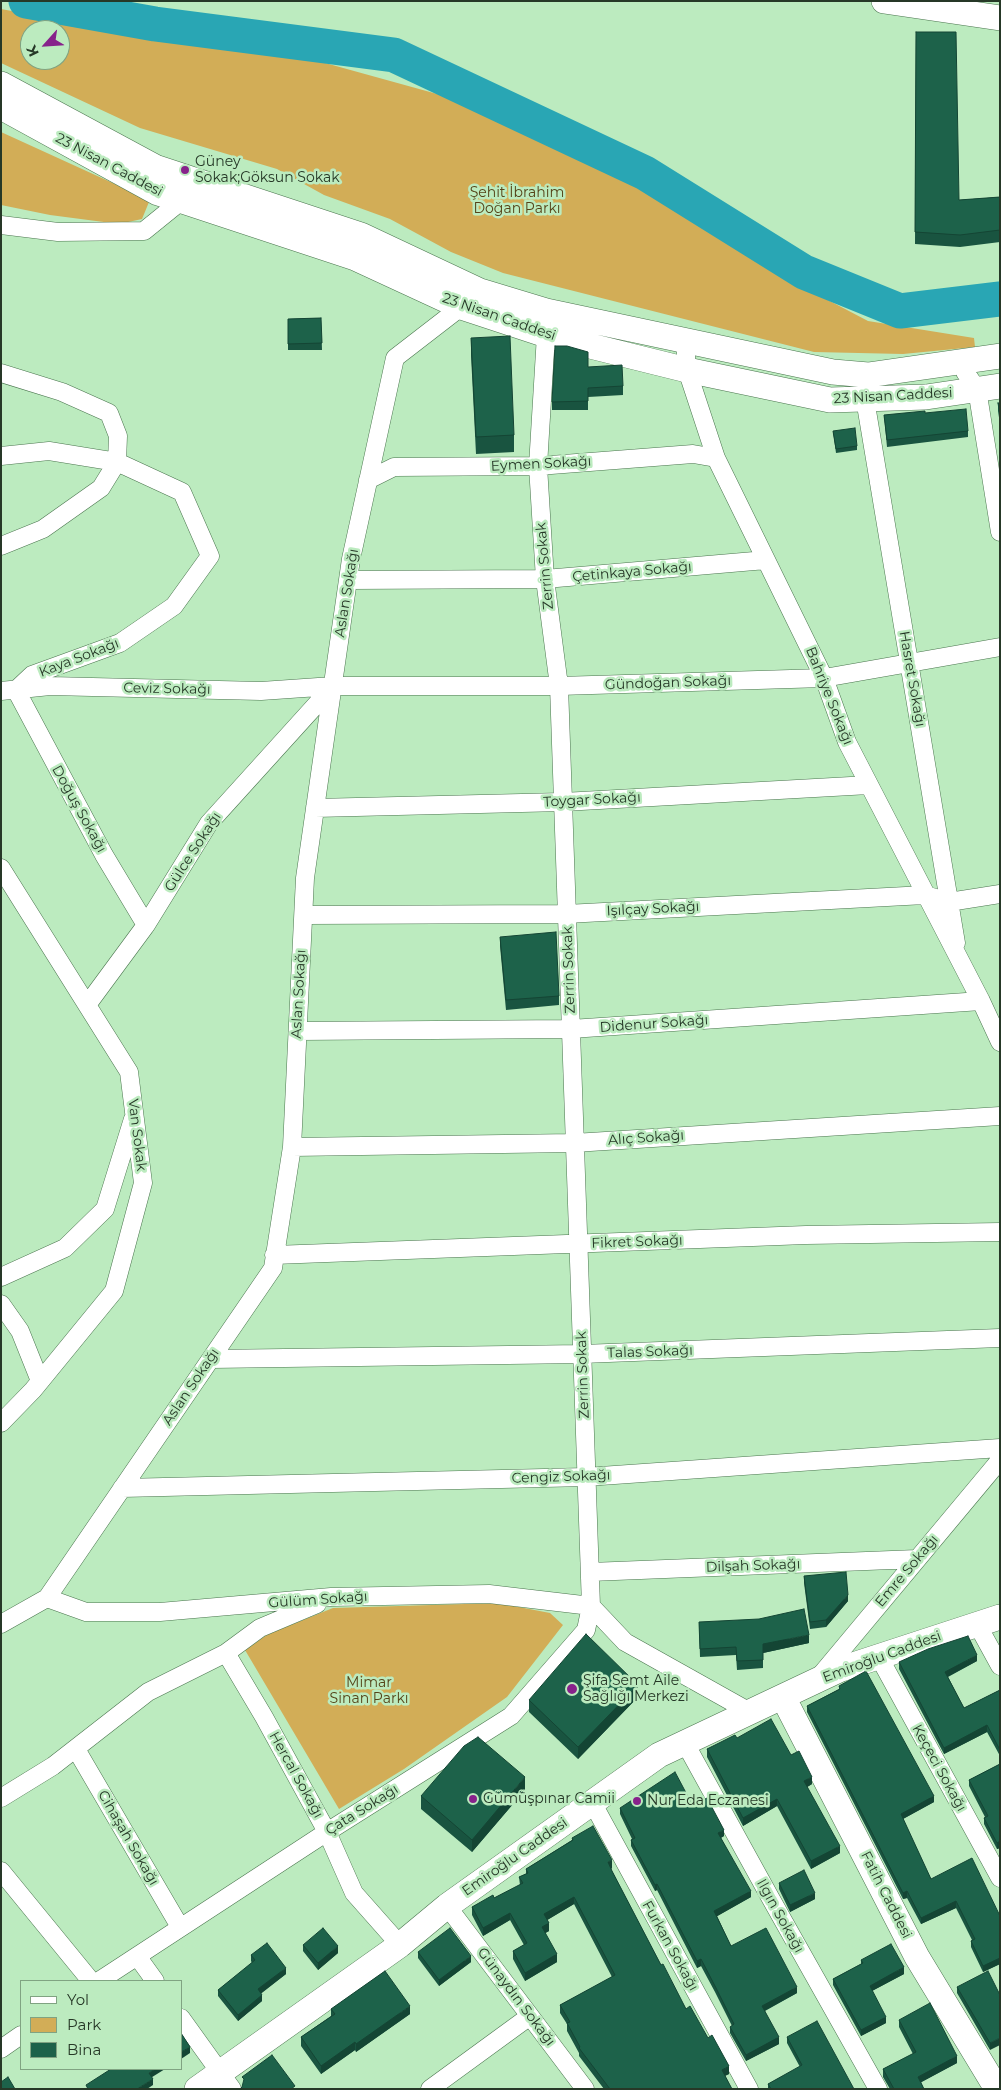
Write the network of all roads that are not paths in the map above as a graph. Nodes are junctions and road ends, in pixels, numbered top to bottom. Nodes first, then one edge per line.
1 (884, 1) edge
2 (1000, 18) edge
3 (1, 84) edge
4 (1, 108) edge
5 (187, 190) junction
6 (1, 225) edge
7 (461, 307) junction
8 (546, 335) junction
9 (685, 340) junction
10 (1000, 356) edge
11 (963, 362) junction
12 (687, 370) junction
13 (1, 373) edge
14 (988, 387) edge
15 (865, 399) junction
16 (1, 456) edge
17 (716, 458) junction
18 (117, 462) junction
19 (538, 466) junction
20 (368, 480) junction
21 (1000, 532) edge
22 (1, 546) edge
23 (766, 560) junction
24 (545, 579) junction
25 (348, 580) junction
26 (1000, 647) edge
27 (909, 663) junction
28 (824, 678) junction
29 (333, 686) junction
30 (559, 686) junction
31 (8, 691) edge
32 (869, 785) junction
33 (563, 802) junction
34 (315, 808) junction
35 (1, 868) edge
36 (925, 894) junction
37 (1000, 894) edge
38 (949, 902) junction
39 (566, 914) junction
40 (304, 915) junction
41 (146, 925) junction
42 (959, 960) junction
43 (981, 1001) junction
44 (87, 1005) junction
45 (571, 1030) junction
46 (298, 1031) junction
47 (1000, 1042) edge
48 (134, 1114) junction
49 (1000, 1116) edge
50 (574, 1143) junction
51 (292, 1147) junction
52 (1000, 1232) edge
53 (578, 1244) junction
54 (274, 1254) junction
55 (1, 1277) edge
56 (1, 1304) edge
57 (1000, 1338) edge
58 (582, 1354) junction
59 (210, 1359) junction
60 (40, 1381) junction
61 (1, 1423) edge
62 (1000, 1448) edge
63 (1000, 1460) edge
64 (586, 1477) junction
65 (122, 1488) junction
66 (917, 1559) junction
67 (590, 1572) junction
68 (331, 1597) junction
69 (47, 1598) junction
70 (591, 1606) junction
71 (988, 1621) edge
72 (1, 1624) edge
73 (226, 1653) junction
74 (879, 1657) junction
75 (1000, 1666) edge
76 (814, 1682) junction
77 (783, 1697) junction
78 (750, 1712) junction
79 (685, 1742) junction
80 (76, 1749) junction
81 (1, 1798) edge
82 (592, 1802) junction
83 (327, 1832) junction
84 (1, 1871) edge
85 (1000, 1878) edge
86 (447, 1906) junction
87 (180, 1928) junction
88 (400, 1946) junction
89 (136, 1956) junction
90 (90, 1980) edge
91 (100, 1980) edge
92 (154, 1980) edge
93 (530, 2016) junction
94 (182, 2019) edge
95 (20, 2036) edge
96 (1, 2049) edge
97 (226, 2080) edge
98 (197, 2089) edge
99 (430, 2089) edge
100 (585, 2089) edge
101 (749, 2089) edge
102 (878, 2089) edge
103 (997, 2089) edge

1 - 2 street
3 - 5 street, 23 Nisan Caddesi
4 - 5 street, 23 Nisan Caddesi
5 - 6 street
5 - 7 street, 23 Nisan Caddesi
5 - 9 street, 23 Nisan Caddesi
7 - 8 street, 23 Nisan Caddesi
7 - 20 street, Aslan Sokağı
8 - 12 street, 23 Nisan Caddesi
8 - 19 street, Zerrin Sokak
9 - 11 street, 23 Nisan Caddesi
9 - 12 street, Bahriye Sokağı
10 - 11 street, 23 Nisan Caddesi
11 - 14 street
12 - 15 street, 23 Nisan Caddesi
12 - 17 street, Bahriye Sokağı
13 - 18 street
14 - 15 street, 23 Nisan Caddesi
14 - 21 street
15 - 27 street, Hasret Sokağı
16 - 18 street
17 - 19 street, Eymen Sokağı
17 - 23 street, Bahriye Sokağı
18 - 22 street
18 - 31 street, Kaya Sokağı
19 - 20 street, Eymen Sokağı
19 - 24 street, Zerrin Sokak
20 - 25 street, Aslan Sokağı
23 - 24 street, Çetinkaya Sokağı
23 - 28 street, Bahriye Sokağı
24 - 25 street, Çetinkaya Sokağı
24 - 30 street, Zerrin Sokak
25 - 29 street, Aslan Sokağı
26 - 27 street, Gündoğan Sokağı
27 - 28 street, Gündoğan Sokağı
27 - 38 street, Hasret Sokağı
28 - 30 street, Gündoğan Sokağı
28 - 32 street, Bahriye Sokağı
29 - 30 street, Gündoğan Sokağı
29 - 31 street, Ceviz Sokağı
29 - 34 street, Aslan Sokağı
29 - 41 street, Gülce Sokağı
30 - 33 street, Zerrin Sokak
31 - 41 street, Doğuş Sokağı
32 - 33 street, Toygar Sokağı
32 - 36 street, Bahriye Sokağı
33 - 34 street, Toygar Sokağı
33 - 39 street, Zerrin Sokak
34 - 40 street, Aslan Sokağı
35 - 44 street, Van Sokak
36 - 38 street, Işılçay Sokağı
36 - 39 street, Işılçay Sokağı
36 - 42 street, Bahriye Sokağı
37 - 38 street, Işılçay Sokağı
38 - 42 street, Hasret Sokağı
39 - 40 street, Işılçay Sokağı
39 - 45 street, Zerrin Sokak
40 - 46 street, Aslan Sokağı
41 - 44 street, Gülce Sokağı
42 - 43 street, Bahriye Sokağı
43 - 45 street, Didenur Sokağı
43 - 47 street, Bahriye Sokağı
44 - 48 street, Van Sokak
45 - 46 street, Didenur Sokağı
45 - 50 street, Zerrin Sokak
46 - 51 street, Aslan Sokağı
48 - 55 street
48 - 60 street, Van Sokak
49 - 50 street, Alıç Sokağı
50 - 51 street, Alıç Sokağı
50 - 53 street, Zerrin Sokak
51 - 54 street, Aslan Sokağı
52 - 53 street, Fikret Sokağı
53 - 54 street, Fikret Sokağı
53 - 58 street, Zerrin Sokak
54 - 59 street, Aslan Sokağı
56 - 60 street
57 - 58 street, Talas Sokağı
58 - 59 street, Talas Sokağı
58 - 64 street, Zerrin Sokak
59 - 65 street, Aslan Sokağı
60 - 61 street, Van Sokak
62 - 64 street, Cengiz Sokağı
63 - 66 street, Emre Sokağı
64 - 65 street, Cengiz Sokağı
64 - 67 street, Zerrin Sokak
65 - 69 street, Aslan Sokağı
66 - 67 street, Dilşah Sokağı
66 - 76 street, Emre Sokağı
67 - 70 street, Zerrin Sokak
68 - 69 street, Gülüm Sokağı
68 - 70 street, Gülüm Sokağı
68 - 73 street
69 - 72 street, Aslan Sokağı
70 - 78 street
70 - 83 street, Çata Sokağı
71 - 74 street, Emiroğlu Caddesi
71 - 75 street
73 - 80 street
73 - 83 street, Hercal Sokağı
74 - 76 street, Emiroğlu Caddesi
74 - 85 street, Keçeci Sokağı
76 - 77 street, Emiroğlu Caddesi
77 - 78 street, Emiroğlu Caddesi
77 - 103 street, Fatih Caddesi
78 - 79 street, Emiroğlu Caddesi
79 - 82 street, Emiroğlu Caddesi
79 - 102 street, Ilgın Sokağı
80 - 81 street
80 - 87 street, Cihaşah Sokağı
82 - 86 street, Emiroğlu Caddesi
82 - 101 street, Furkan Sokağı
83 - 87 street, Çata Sokağı
83 - 88 street, Hercal Sokağı
84 - 90 street
86 - 88 street, Emiroğlu Caddesi
86 - 93 street, Günaydın Sokağı
87 - 89 street, Çata Sokağı
88 - 97 street, Emiroğlu Caddesi
89 - 91 street, Çata Sokağı
89 - 92 street
93 - 99 street
93 - 100 street, Günaydın Sokağı
94 - 97 street
95 - 96 street
97 - 98 street, Emiroğlu Caddesi

